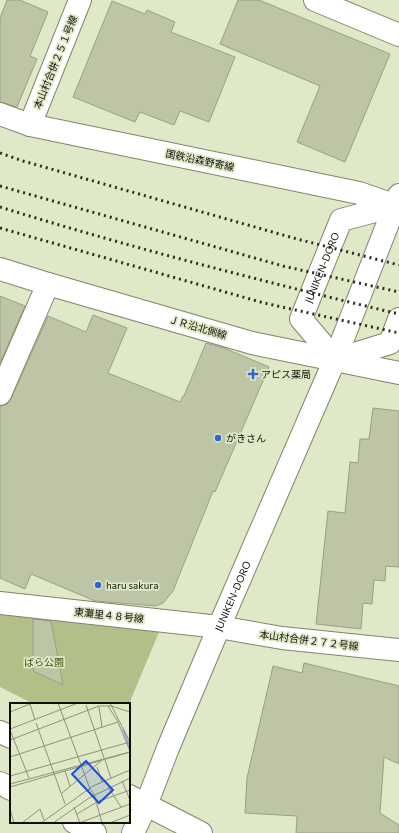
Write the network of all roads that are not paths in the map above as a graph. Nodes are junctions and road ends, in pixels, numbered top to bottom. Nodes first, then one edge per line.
1 (80, 0) edge
2 (315, 0) edge
3 (399, 35) edge
4 (0, 114) edge
5 (30, 125) junction
6 (398, 205) edge
7 (0, 269) edge
8 (48, 284) junction
9 (399, 319) edge
10 (335, 359) junction
11 (399, 373) edge
12 (0, 394) edge
13 (0, 603) edge
14 (219, 627) junction
15 (399, 650) edge
16 (0, 732) edge
17 (10, 737) edge
18 (0, 783) edge
19 (10, 788) edge
20 (138, 801) edge
21 (76, 823) edge
22 (95, 833) edge
23 (133, 833) edge
24 (201, 833) edge

1 - 5 street, 本山村合併２５１号線
2 - 3 street
4 - 5 street, 国鉄沿森野寄線
5 - 6 street, 国鉄沿森野寄線
6 - 10 street
6 - 10 street, JUNIKEN-DORO
7 - 8 street, ＪＲ沿北側線
8 - 10 street, ＪＲ沿北側線
8 - 12 street
9 - 10 street
10 - 11 street, ＪＲ沿北側線
10 - 14 street, JUNIKEN-DORO
13 - 14 street, 東灘里４８号線
14 - 15 street, 本山村合併２７２号線
14 - 20 street, JUNIKEN-DORO
16 - 17 street
18 - 19 street
20 - 23 street, JUNIKEN-DORO
20 - 24 street
21 - 22 street

